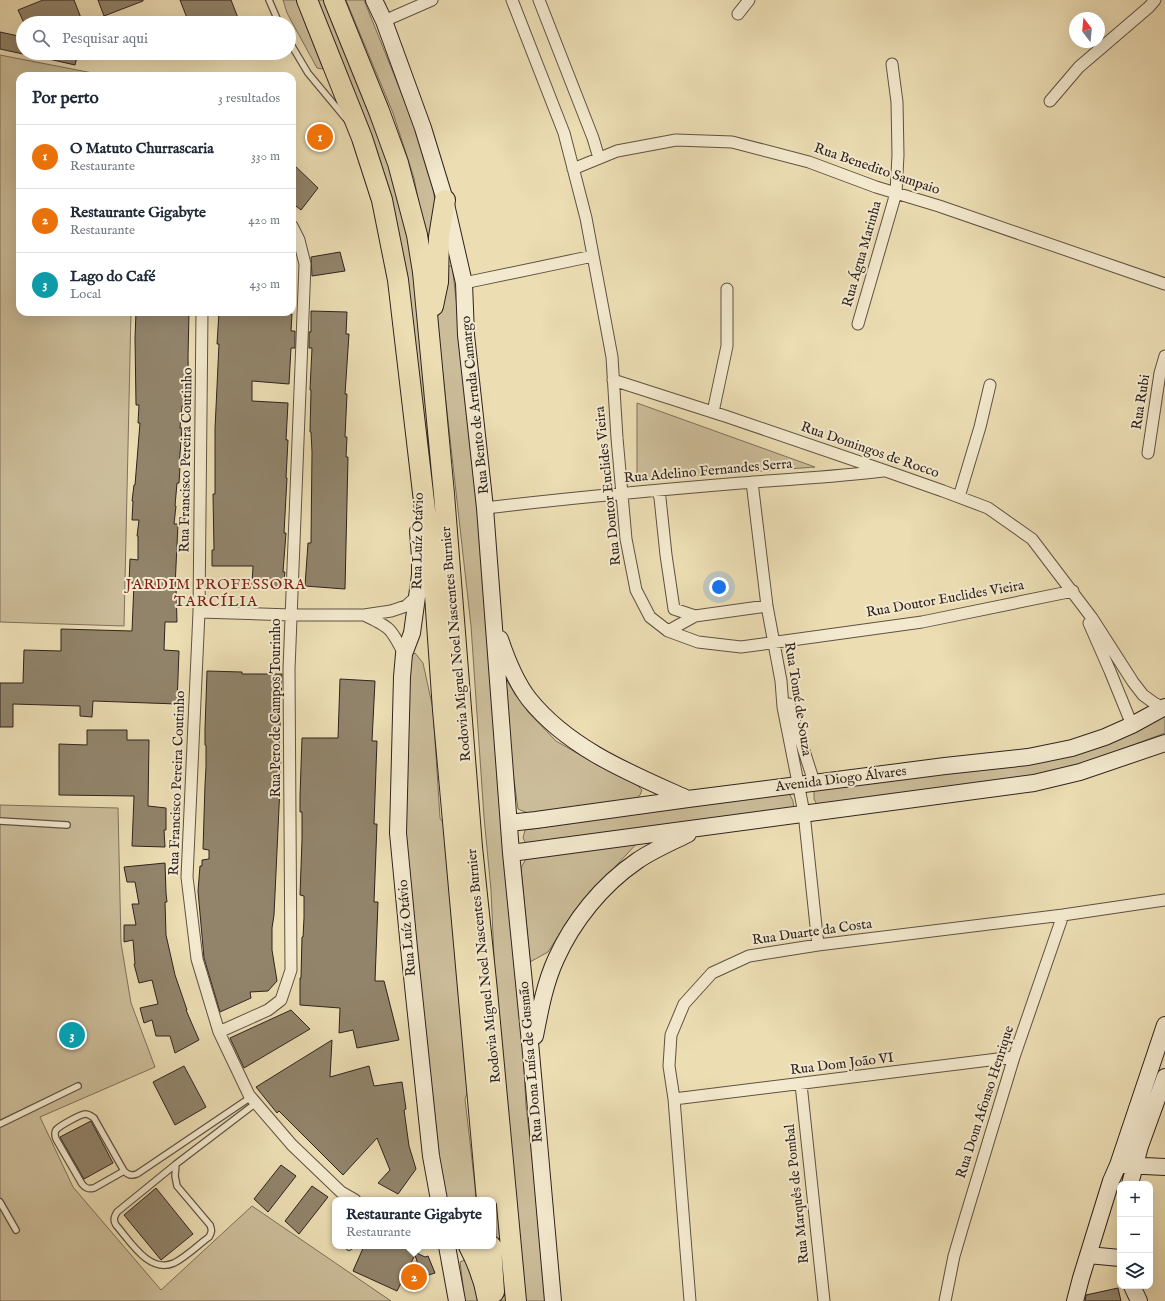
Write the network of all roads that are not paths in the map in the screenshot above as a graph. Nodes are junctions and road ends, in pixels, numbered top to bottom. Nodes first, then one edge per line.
1 (269, 0) edge
2 (307, 0) edge
3 (334, 0) edge
4 (374, 0) edge
5 (432, 0) edge
6 (512, 0) edge
7 (539, 0) edge
8 (749, 0) edge
9 (1155, 0) edge
10 (738, 14) dead end
11 (276, 16) edge
12 (384, 21) junction
13 (296, 53) edge
14 (892, 64) dead end
15 (1050, 101) dead end
16 (362, 138) junction
17 (599, 158) junction
18 (573, 169) junction
19 (896, 193) junction
20 (445, 200) junction
21 (296, 234) edge
22 (593, 256) junction
23 (464, 283) junction
24 (1165, 284) edge
25 (727, 289) dead end
26 (202, 316) edge
27 (858, 324) dead end
28 (428, 331) junction
29 (1165, 356) edge
30 (613, 380) junction
31 (990, 384) dead end
32 (713, 412) junction
33 (1148, 453) dead end
34 (886, 471) junction
35 (420, 474) junction
36 (752, 482) junction
37 (658, 491) junction
38 (622, 494) junction
39 (959, 497) junction
40 (485, 508) junction
41 (1073, 591) junction
42 (417, 596) junction
43 (1081, 604) junction
44 (767, 606) junction
45 (199, 612) junction
46 (292, 615) junction
47 (364, 615) junction
48 (695, 616) junction
49 (494, 625) junction
50 (668, 631) junction
51 (774, 642) junction
52 (404, 654) junction
53 (781, 681) junction
54 (1164, 707) edge
55 (1132, 725) junction
56 (1165, 743) edge
57 (814, 782) junction
58 (798, 785) junction
59 (688, 799) junction
60 (804, 813) junction
61 (0, 821) edge
62 (509, 823) junction
63 (67, 825) dead end
64 (698, 829) junction
65 (511, 853) junction
66 (1165, 900) edge
67 (1064, 915) junction
68 (818, 945) junction
69 (1165, 1025) edge
70 (219, 1032) junction
71 (531, 1053) junction
72 (1014, 1058) junction
73 (1165, 1077) edge
74 (801, 1084) junction
75 (78, 1086) dead end
76 (674, 1099) junction
77 (253, 1100) junction
78 (0, 1124) edge
79 (176, 1164) junction
80 (1118, 1165) junction
81 (1134, 1166) junction
82 (1165, 1167) edge
83 (124, 1171) junction
84 (1131, 1181) edge
85 (350, 1197) edge
86 (438, 1197) edge
87 (487, 1197) edge
88 (0, 1202) edge
89 (16, 1230) dead end
90 (445, 1249) edge
91 (471, 1249) edge
92 (491, 1249) edge
93 (1088, 1255) junction
94 (1117, 1258) edge
95 (1133, 1289) edge
96 (457, 1301) edge
97 (488, 1301) edge
98 (495, 1301) edge
99 (516, 1301) edge
100 (553, 1301) edge
101 (690, 1301) edge
102 (824, 1301) edge
103 (944, 1301) edge
104 (1075, 1301) edge
105 (1139, 1301) edge

1 - 11 lane
2 - 16 highway, Rodovia Miguel Noel Nascentes Burnier
3 - 28 highway, Rodovia Miguel Noel Nascentes Burnier
4 - 12 street, Rua Bento de Arruda Camargo
5 - 12 street
6 - 18 street, Rua Doutor Euclides Vieira
7 - 17 street
8 - 10 street
9 - 15 street
12 - 20 street, Rua Bento de Arruda Camargo
13 - 16 lane
14 - 19 street, Rua Água Marinha
16 - 35 highway, Rodovia Miguel Noel Nascentes Burnier
17 - 18 street, Rua Benedito Sampaio
17 - 19 street, Rua Benedito Sampaio
18 - 22 street, Rua Doutor Euclides Vieira
19 - 24 street, Rua Benedito Sampaio
19 - 27 street, Rua Água Marinha
20 - 23 street, Rua Bento de Arruda Camargo
20 - 28 highway
21 - 46 street, Rua Pero de Campos Tourinho
22 - 23 street
22 - 30 street, Rua Doutor Euclides Vieira
23 - 40 street, Rua Bento de Arruda Camargo
25 - 32 street
26 - 45 street, Rua Francisco Pereira Coutinho
28 - 99 highway, Rodovia Miguel Noel Nascentes Burnier
29 - 33 street, Rua Rubi
30 - 32 street, Rua Domingos de Rocco
30 - 38 street, Rua Doutor Euclides Vieira
31 - 39 street
32 - 34 street, Rua Domingos de Rocco
34 - 36 street, Rua Adelino Fernandes Serra
34 - 39 street, Rua Domingos de Rocco
35 - 42 street, Rua Luíz Otávio
35 - 87 highway, Rodovia Miguel Noel Nascentes Burnier
36 - 37 street, Rua Adelino Fernandes Serra
36 - 44 street, Rua Tomé de Souza
37 - 38 street, Rua Adelino Fernandes Serra
37 - 48 street
38 - 40 street, Rua Adelino Fernandes Serra
38 - 50 street, Rua Doutor Euclides Vieira
39 - 41 street, Rua Domingos de Rocco
40 - 49 street, Rua Bento de Arruda Camargo
41 - 43 street, Rua Domingos de Rocco
41 - 51 street, Rua Doutor Euclides Vieira
42 - 47 street
42 - 52 street, Rua Luíz Otávio
43 - 54 street, Rua Domingos de Rocco
43 - 55 street, Rua Domingos de Rocco
44 - 48 street
44 - 51 street, Rua Tomé de Souza
45 - 46 street
45 - 70 street, Rua Francisco Pereira Coutinho
46 - 47 street
46 - 70 street, Rua Pero de Campos Tourinho
47 - 52 street
48 - 50 street
49 - 59 street
49 - 62 street, Rua Bento de Arruda Camargo
50 - 51 street, Rua Doutor Euclides Vieira
51 - 53 street, Rua Tomé de Souza
52 - 86 street, Rua Luíz Otávio
53 - 57 street
53 - 58 street, Rua Tomé de Souza
54 - 55 street, Avenida Diogo Álvares
55 - 57 street, Avenida Diogo Álvares
56 - 60 street, Avenida Diogo Álvares
57 - 58 street, Avenida Diogo Álvares
58 - 59 street, Avenida Diogo Álvares
58 - 60 street, Rua Tomé de Souza
59 - 62 street, Avenida Diogo Álvares
60 - 64 street, Avenida Diogo Álvares
60 - 68 street, Rua Tomé de Souza
61 - 63 lane
62 - 65 street, Rua Dona Luísa de Gusmão
64 - 65 street, Avenida Diogo Álvares
64 - 71 street
65 - 71 street, Rua Dona Luísa de Gusmão
66 - 67 street, Rua Duarte da Costa
67 - 68 street, Rua Duarte da Costa
67 - 72 street, Rua Dom Afonso Henrique
68 - 76 street, Rua Duarte da Costa
69 - 80 street
70 - 77 street, Rua Francisco Pereira Coutinho
71 - 100 street, Rua Dona Luísa de Gusmão
72 - 74 street, Rua Dom João VI
72 - 103 street, Rua Dom Afonso Henrique
73 - 81 street
74 - 76 street, Rua Dom João VI
74 - 102 street, Rua Marquês de Pombal
75 - 78 lane
76 - 101 street, Rua Duarte da Costa
77 - 79 lane
77 - 83 lane
77 - 85 street, Rua Francisco Pereira Coutinho
79 - 79 lane
80 - 81 street
80 - 93 street
81 - 82 street
81 - 84 street
83 - 83 lane
88 - 89 lane
90 - 96 street
91 - 97 highway
92 - 98 highway
93 - 94 street
93 - 104 street
95 - 105 street

